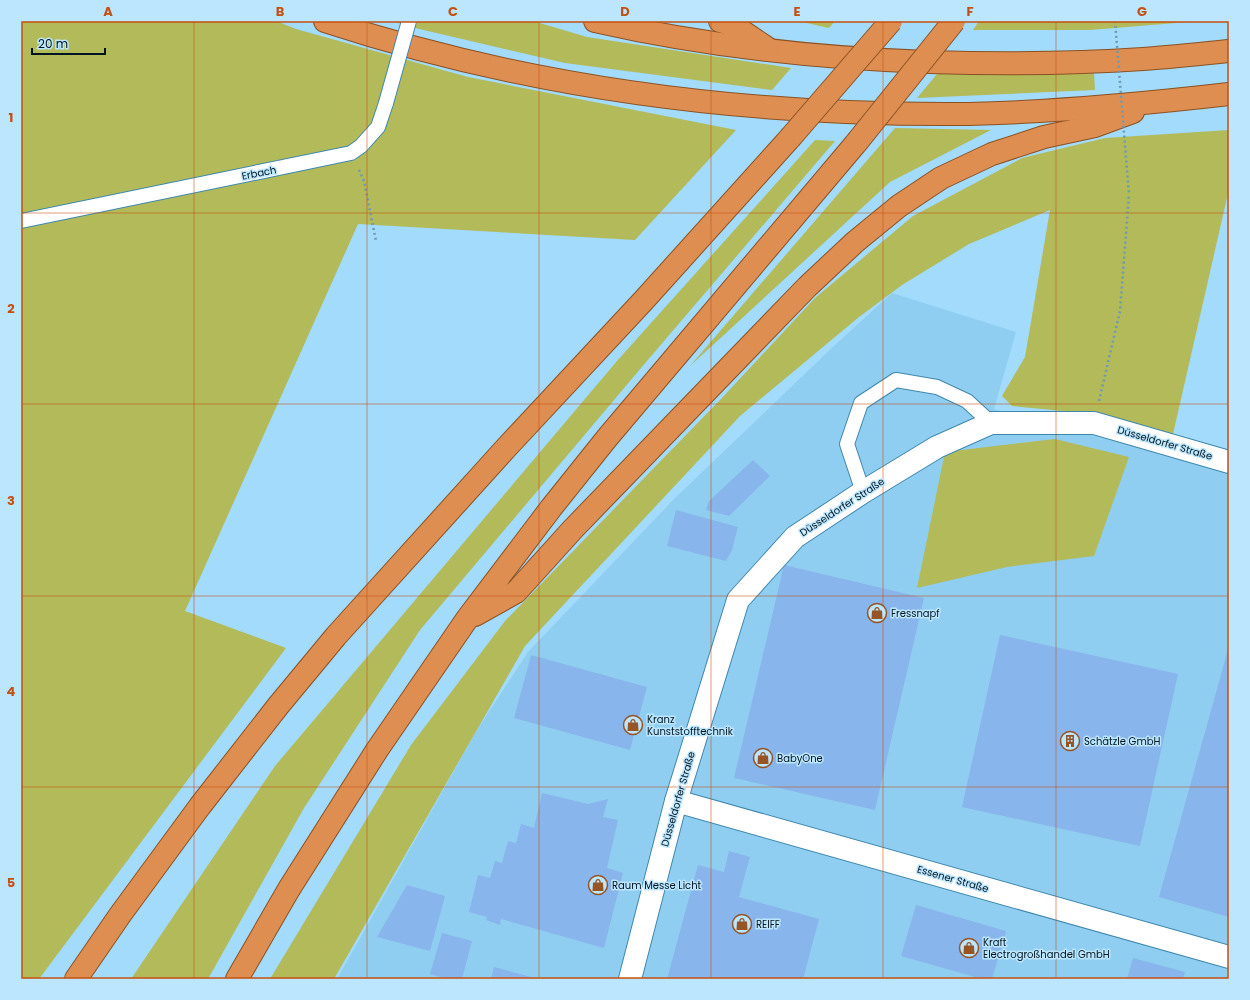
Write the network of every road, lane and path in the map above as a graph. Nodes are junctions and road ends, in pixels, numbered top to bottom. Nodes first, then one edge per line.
1 (326, 21) edge
2 (409, 21) edge
3 (595, 21) edge
4 (720, 21) edge
5 (891, 21) edge
6 (954, 21) edge
7 (1115, 21) edge
8 (772, 51) junction
9 (1229, 51) edge
10 (1229, 94) edge
11 (1156, 102) junction
12 (352, 153) junction
13 (21, 221) edge
14 (376, 241) dead end
15 (1094, 423) junction
16 (991, 424) junction
17 (1229, 462) edge
18 (863, 492) junction
19 (467, 619) junction
20 (676, 801) junction
21 (1229, 957) edge
22 (76, 979) edge
23 (237, 979) edge
24 (630, 979) edge

1 - 11 highway
2 - 12 lane, bridge
3 - 8 highway
4 - 8 highway
5 - 22 highway, bridge
6 - 19 highway, bridge
7 - 15 path, bridge
8 - 9 highway
10 - 11 highway
11 - 19 highway
12 - 13 lane, Erbach
12 - 14 path
15 - 16 street, Düsseldorfer Straße
15 - 17 street, Düsseldorfer Straße
16 - 18 street, Düsseldorfer Straße
16 - 18 lane
18 - 20 street, Düsseldorfer Straße
19 - 23 highway
20 - 21 street, Essener Straße
20 - 24 street, Düsseldorfer Straße

